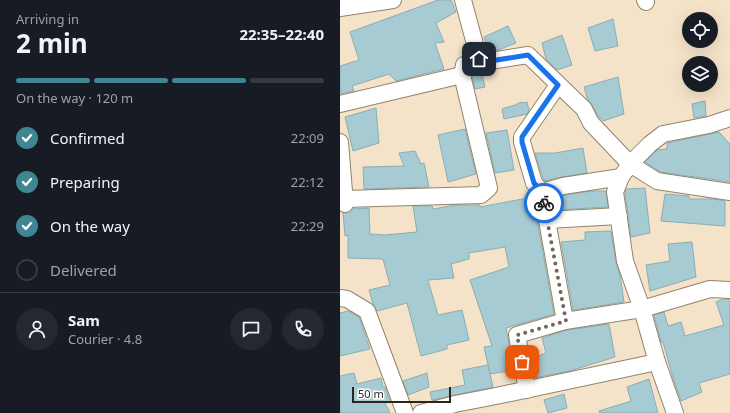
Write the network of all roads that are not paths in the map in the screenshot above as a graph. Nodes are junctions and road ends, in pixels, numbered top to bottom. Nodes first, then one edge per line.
1 (392, 0) edge
2 (464, 0) edge
3 (340, 8) edge
4 (479, 59) junction
5 (462, 75) junction
6 (558, 85) junction
7 (340, 104) edge
8 (730, 118) edge
9 (340, 142) edge
10 (630, 164) junction
11 (621, 177) junction
12 (542, 192) junction
13 (730, 192) edge
14 (619, 216) junction
15 (547, 220) junction
16 (730, 290) edge
17 (340, 298) edge
18 (642, 309) junction
19 (566, 321) junction
20 (657, 362) junction
21 (527, 390) junction
22 (405, 413) edge
23 (421, 413) edge
24 (675, 413) edge

1 - 3 street
2 - 4 street
4 - 5 street
4 - 6 street
5 - 7 street
5 - 9 street
6 - 10 street
6 - 12 street
8 - 10 street
10 - 11 street
10 - 13 street
11 - 12 street
11 - 14 street
12 - 15 street
14 - 15 street
14 - 18 street
15 - 19 street
16 - 18 street
17 - 22 street
18 - 19 street
18 - 20 street
19 - 21 street
20 - 21 street
20 - 24 street
21 - 23 street

